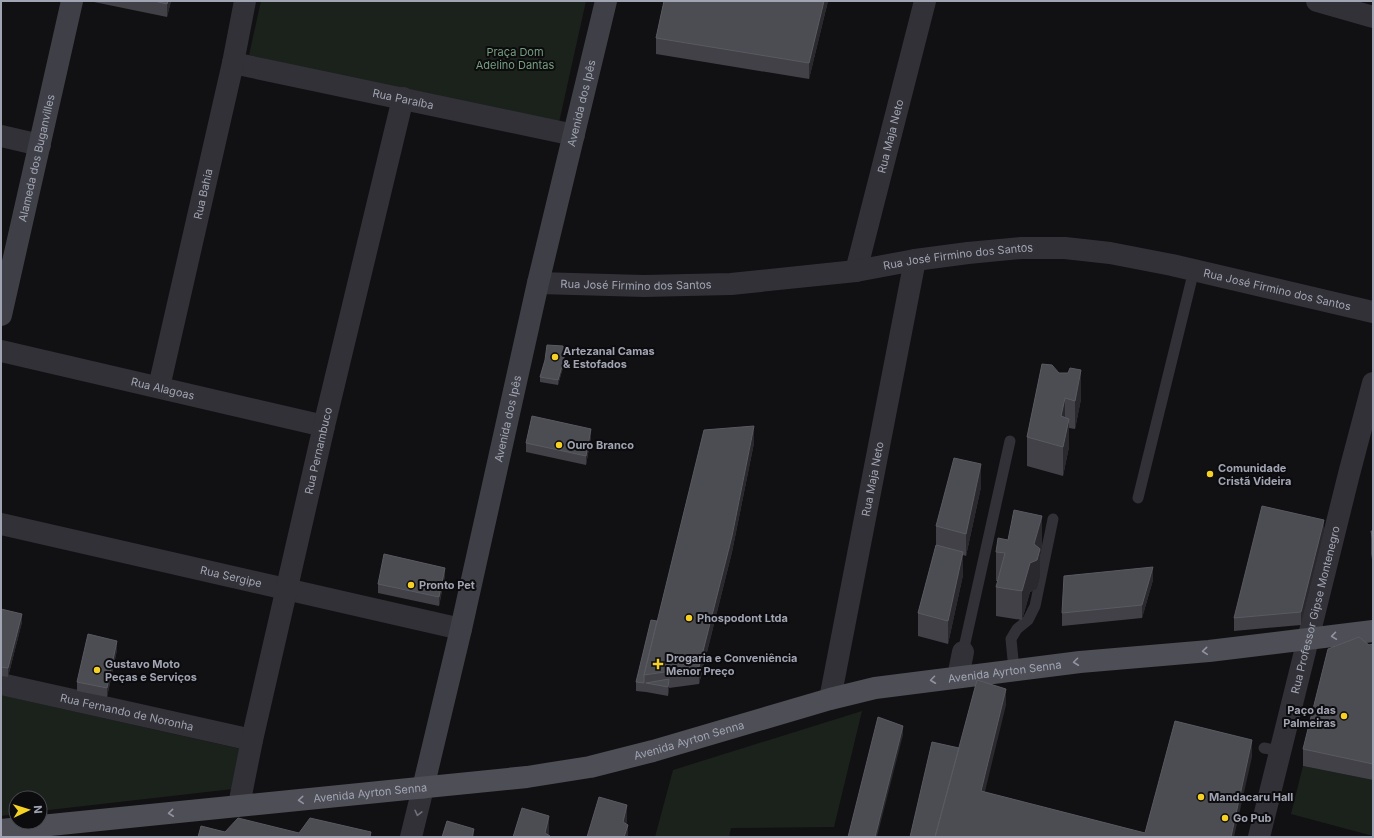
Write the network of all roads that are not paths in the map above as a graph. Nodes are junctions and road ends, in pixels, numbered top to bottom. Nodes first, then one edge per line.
1 (72, 1) edge
2 (245, 1) edge
3 (606, 1) edge
4 (925, 1) edge
5 (1317, 1) edge
6 (1373, 18) edge
7 (233, 63) junction
8 (403, 98) junction
9 (574, 134) junction
10 (1, 136) edge
11 (40, 145) junction
12 (915, 260) junction
13 (1194, 270) junction
14 (856, 271) junction
15 (538, 283) junction
16 (1373, 312) edge
17 (1, 315) edge
18 (1, 350) edge
19 (1373, 383) edge
20 (159, 387) junction
21 (324, 426) junction
22 (1010, 441) dead end
23 (1138, 498) dead end
24 (1053, 519) dead end
25 (1, 524) edge
26 (286, 590) junction
27 (461, 629) junction
28 (1373, 632) edge
29 (1308, 640) junction
30 (963, 652) joint
31 (1014, 670) junction
32 (958, 677) junction
33 (1, 684) edge
34 (830, 699) junction
35 (252, 740) junction
36 (423, 788) junction
37 (239, 805) junction
38 (1, 830) edge
39 (411, 837) edge
40 (1259, 837) edge

1 - 11 street, Alameda dos Buganvilles
2 - 7 street, Rua Bahia
3 - 9 street, Avenida dos Ipês
4 - 14 street, Rua Maja Neto
5 - 6 street
7 - 8 street, Rua Paraíba
7 - 20 street, Rua Bahia
8 - 9 street, Rua Paraíba
8 - 21 street, Rua Pernambuco
9 - 15 street, Avenida dos Ipês
10 - 11 street
11 - 17 street, Alameda dos Buganvilles
12 - 13 street, Rua José Firmino dos Santos
12 - 14 street, Rua José Firmino dos Santos
12 - 34 street, Rua Maja Neto
13 - 16 street, Rua José Firmino dos Santos
13 - 23 lane
14 - 15 street, Rua José Firmino dos Santos
15 - 27 street, Avenida dos Ipês
18 - 20 street, Rua Alagoas
19 - 29 street, Rua Professor Gipse Montenegro
20 - 21 street, Rua Alagoas
21 - 26 street, Rua Pernambuco
22 - 30 lane
24 - 31 lane
25 - 26 street, Rua Sergipe
26 - 27 street, Rua Sergipe
26 - 35 street, Rua Pernambuco
27 - 36 street, Avenida dos Ipês
28 -> 29 main road, Avenida Ayrton Senna
29 -> 31 main road, Avenida Ayrton Senna
29 - 40 street, Rua Professor Gipse Montenegro
30 - 32 street
31 - 32 main road, Avenida Ayrton Senna
32 -> 34 main road, Avenida Ayrton Senna
33 - 35 street, Rua Fernando de Noronha
34 - 36 main road, Avenida Ayrton Senna
35 - 37 street, Rua Pernambuco
36 -> 37 main road, Avenida Ayrton Senna
36 -> 39 street, Avenida dos Ipês
37 -> 38 main road, Avenida Ayrton Senna

